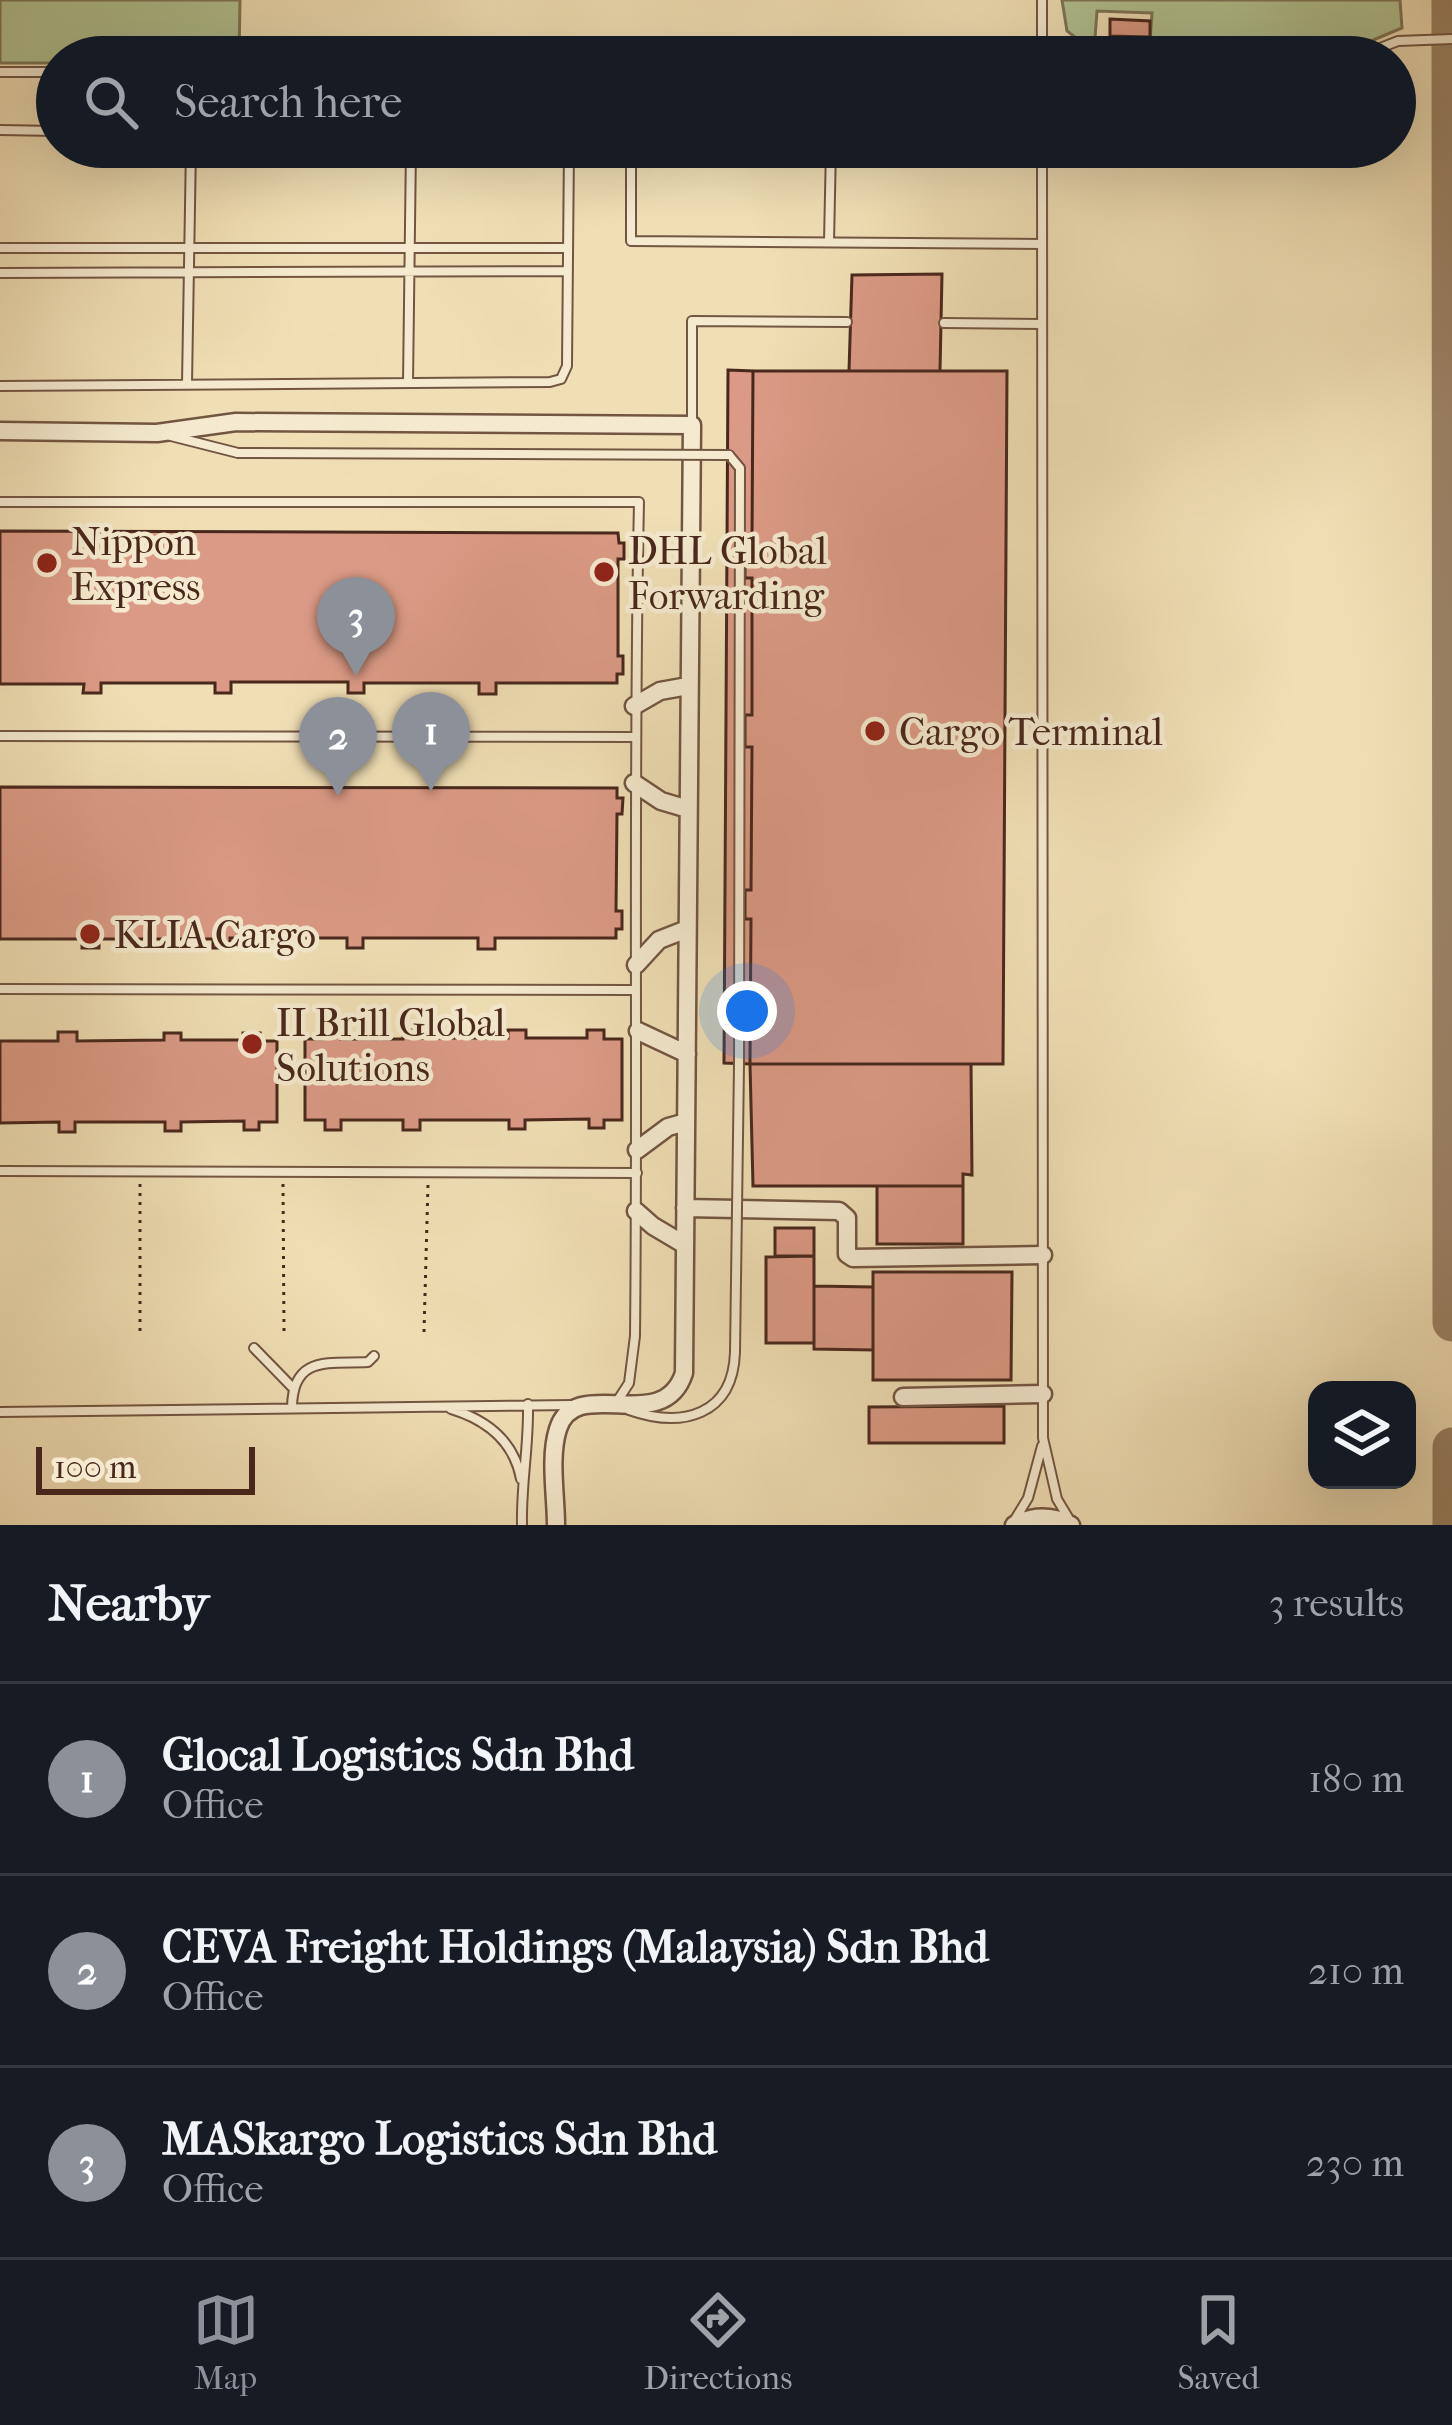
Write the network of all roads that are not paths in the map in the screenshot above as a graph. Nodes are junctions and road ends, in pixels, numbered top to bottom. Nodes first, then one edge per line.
1 (1042, 0) edge
2 (1042, 36) edge
3 (1452, 39) edge
4 (1416, 40) edge
5 (0, 72) edge
6 (36, 72) edge
7 (0, 130) edge
8 (36, 131) edge
9 (191, 168) edge
10 (411, 168) edge
11 (569, 168) edge
12 (631, 168) edge
13 (831, 168) edge
14 (1042, 168) edge
15 (830, 242) junction
16 (1042, 244) junction
17 (0, 248) edge
18 (190, 248) junction
19 (410, 248) junction
20 (569, 248) junction
21 (568, 271) junction
22 (189, 272) junction
23 (409, 272) junction
24 (0, 273) edge
25 (847, 322) dead end
26 (944, 323) dead end
27 (1042, 324) junction
28 (408, 383) junction
29 (187, 385) junction
30 (0, 386) edge
31 (692, 425) junction
32 (0, 431) edge
33 (158, 433) junction
34 (0, 502) edge
35 (688, 686) junction
36 (634, 706) junction
37 (0, 736) edge
38 (634, 737) junction
39 (634, 782) junction
40 (688, 808) junction
41 (687, 929) junction
42 (636, 965) junction
43 (0, 989) edge
44 (636, 990) junction
45 (638, 1031) junction
46 (687, 1054) junction
47 (686, 1122) junction
48 (637, 1150) junction
49 (0, 1171) edge
50 (637, 1173) junction
51 (686, 1208) junction
52 (636, 1211) junction
53 (685, 1245) junction
54 (1043, 1256) junction
55 (254, 1348) dead end
56 (374, 1356) dead end
57 (292, 1388) junction
58 (1043, 1394) junction
59 (903, 1397) dead end
60 (528, 1404) junction
61 (615, 1404) junction
62 (583, 1405) junction
63 (435, 1406) junction
64 (292, 1407) junction
65 (0, 1412) edge
66 (1043, 1438) junction
67 (521, 1479) junction
68 (522, 1525) edge
69 (556, 1525) edge
70 (1012, 1525) edge
71 (1072, 1525) edge

1 - 2 lane
3 - 4 lane
5 - 6 lane
7 - 8 lane
9 - 18 lane
10 - 19 lane
11 - 20 lane
12 - 15 lane
13 - 15 lane
14 - 16 lane
15 - 16 lane
16 - 27 lane
17 - 18 lane
18 - 19 lane
18 - 22 lane
19 - 20 lane
19 - 23 lane
20 - 21 lane
21 - 23 lane
21 - 28 lane
22 - 23 lane
22 - 24 lane
22 - 29 lane
23 - 28 lane
25 - 31 lane
26 - 27 lane
27 - 54 lane
28 - 29 lane
29 - 30 lane
31 - 33 street
31 - 35 street
32 - 33 street
33 - 61 lane, bridge
34 - 36 lane
35 - 36 street
35 - 40 street
36 - 38 lane
37 - 38 lane
38 - 39 lane
39 - 40 street
39 - 42 lane
40 - 41 street
41 - 42 street
41 - 46 street
42 - 44 lane
43 - 44 lane
44 - 45 lane
45 - 46 street
45 - 48 lane
46 - 47 street
47 - 48 street
47 - 51 street
48 - 50 lane
49 - 50 lane
50 - 52 lane
51 - 53 street
51 - 54 street
52 - 53 street
52 - 61 lane
53 - 61 street
54 - 58 lane
55 - 57 lane
56 - 57 lane
57 - 64 lane
58 - 59 street
58 - 66 lane
60 - 62 lane
60 - 63 lane
60 - 67 lane
61 - 62 street
62 - 69 street
63 - 64 lane
63 - 67 lane
64 - 65 lane
66 - 70 lane
66 - 71 lane
67 - 68 lane
70 - 71 street

